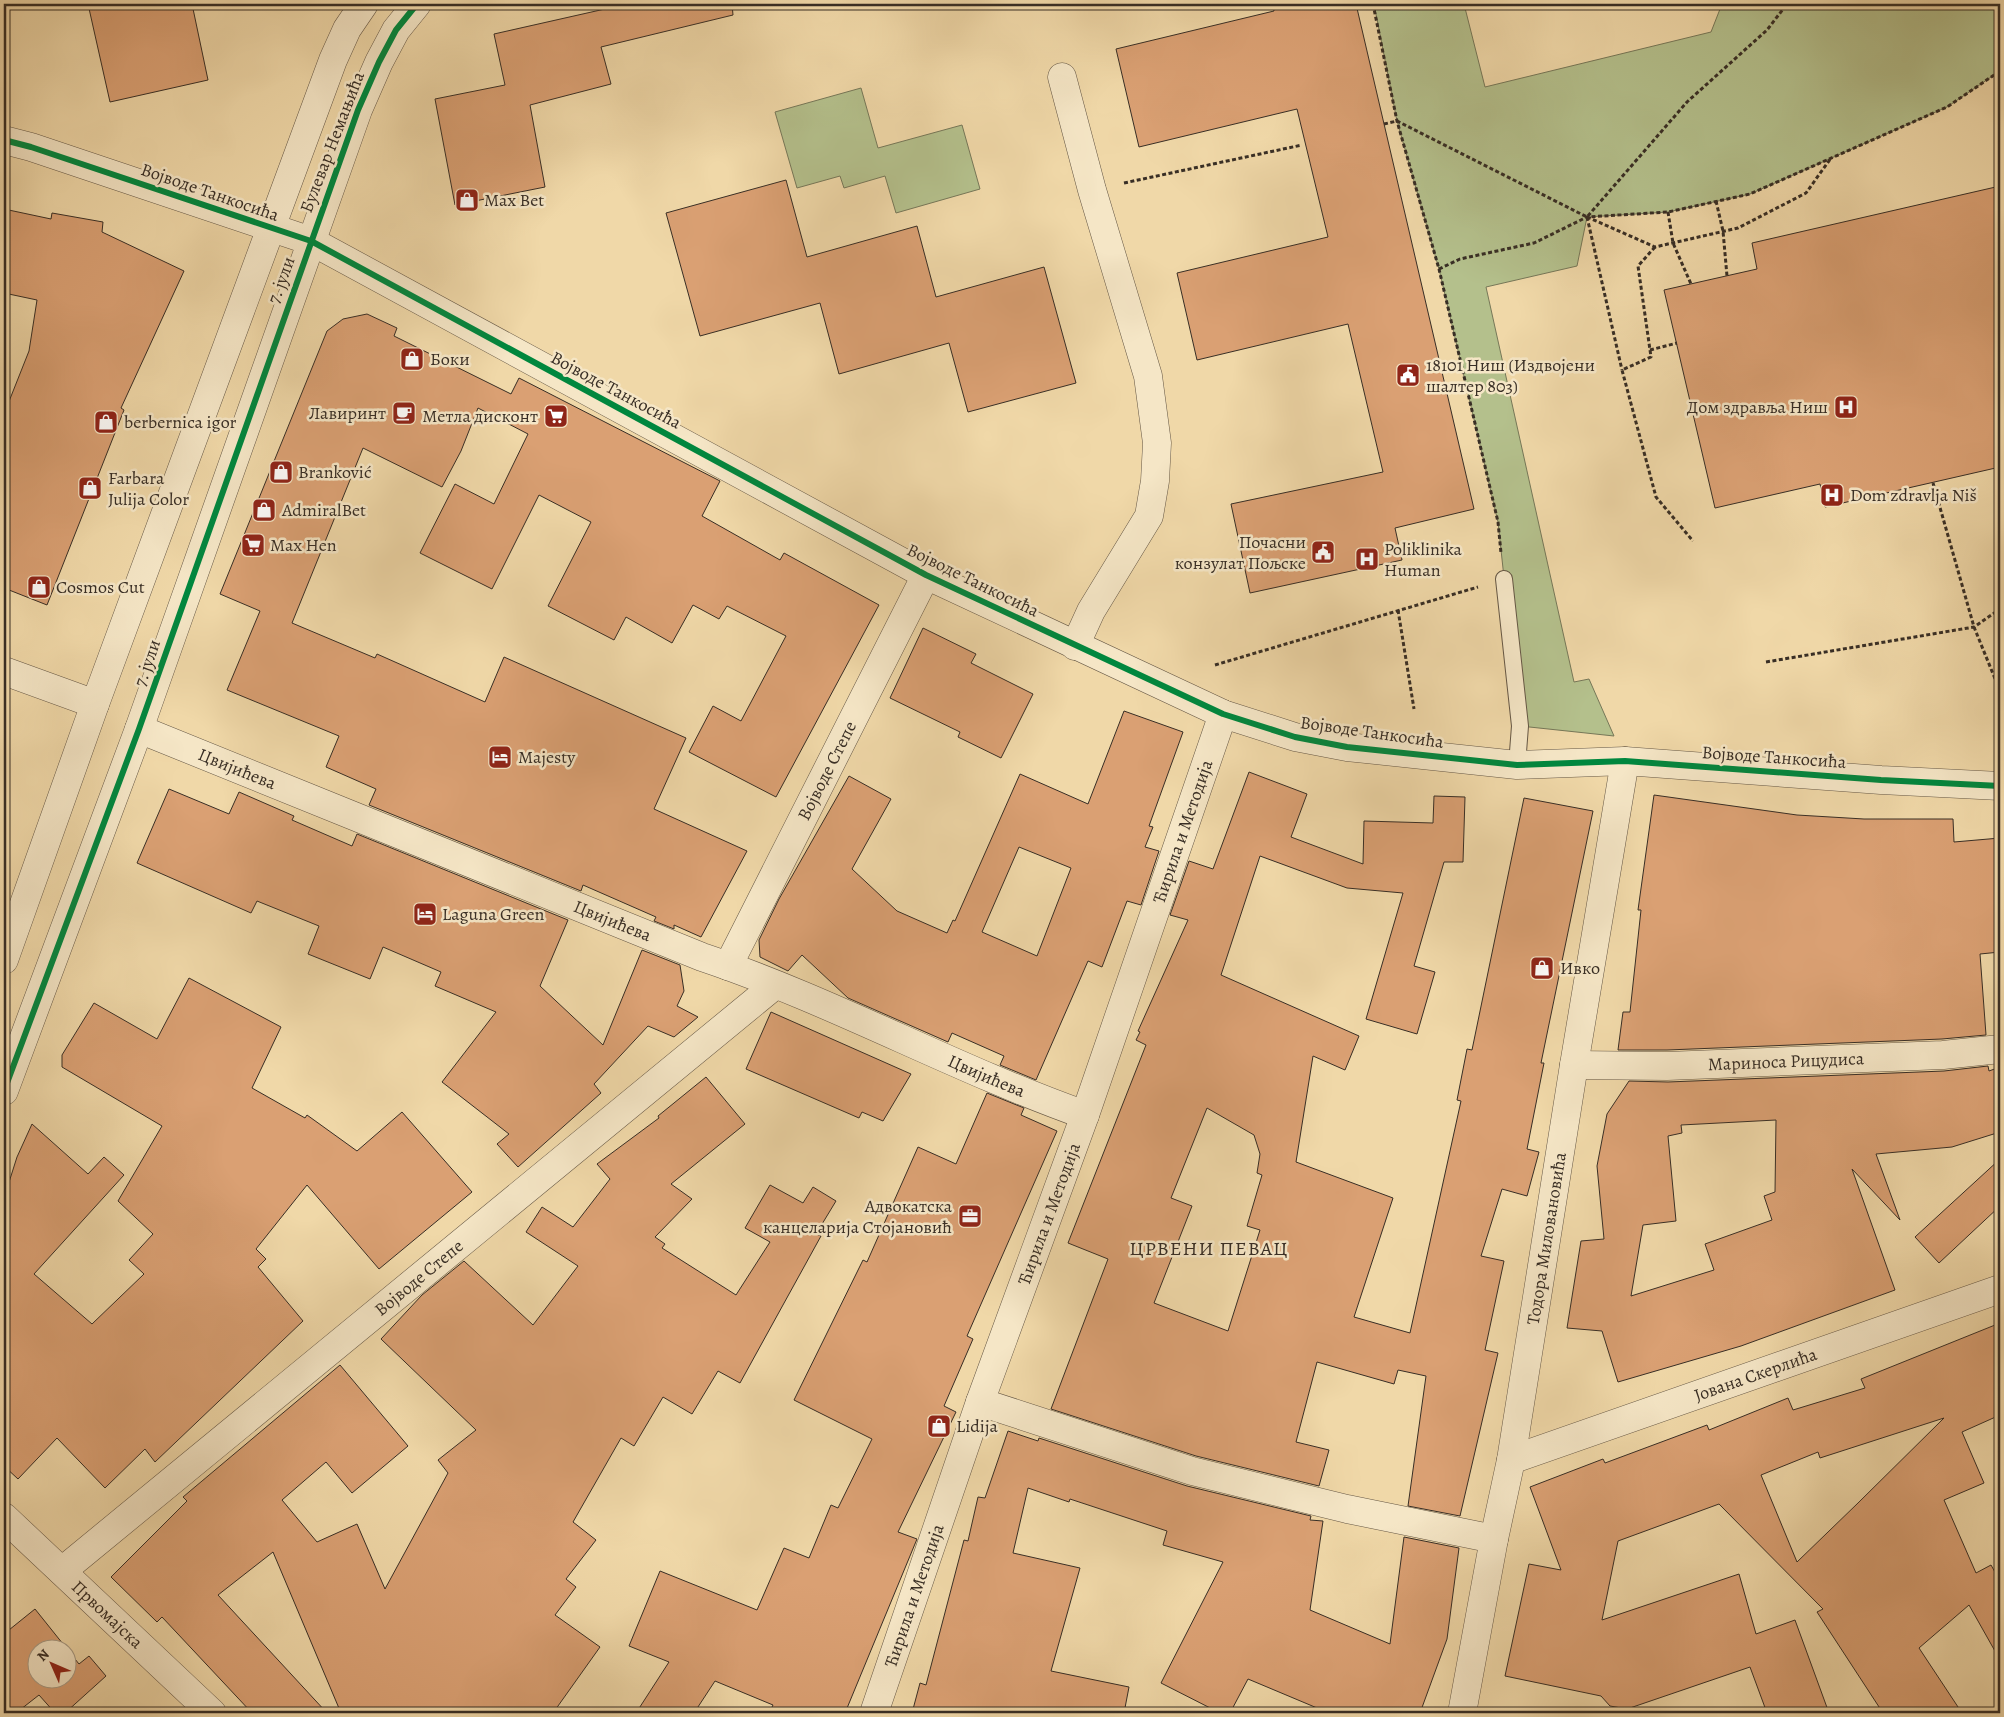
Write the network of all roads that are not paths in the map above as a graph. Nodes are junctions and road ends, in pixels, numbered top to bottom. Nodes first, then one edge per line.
1 (364, 4) edge
2 (416, 4) edge
3 (1062, 77) dead end
4 (4, 140) edge
5 (271, 229) junction
6 (311, 242) junction
7 (926, 575) junction
8 (1504, 579) road end
9 (1075, 646) junction
10 (4, 671) edge
11 (95, 704) junction
12 (1223, 714) junction
13 (139, 729) junction
14 (1625, 761) junction
15 (1517, 765) junction
16 (2000, 786) edge
17 (4, 960) edge
18 (728, 966) junction
19 (775, 984) junction
20 (2000, 1049) edge
21 (1574, 1065) junction
22 (4, 1091) edge
23 (1085, 1115) junction
24 (2000, 1289) edge
25 (980, 1402) junction
26 (1511, 1460) junction
27 (4, 1517) edge
28 (1494, 1540) junction
29 (62, 1571) junction
30 (212, 1713) edge
31 (874, 1713) edge
32 (1462, 1713) edge

1 - 5 street, Булевар Немањића
2 - 6 street, Булевар Немањића
3 - 9 street
4 - 5 street, Војводе Танкосића
5 - 6 street, Војводе Танкосића
5 - 11 street, 7. јули
6 - 7 street, Војводе Танкосића
6 - 13 street, 7. јули
7 - 9 street, Војводе Танкосића
7 - 18 street, Војводе Степе
8 - 15 lane
9 - 12 street, Војводе Танкосића
10 - 11 street
11 - 17 street, 7. јули
12 - 15 street, Војводе Танкосића
12 - 23 street, Ћирила и Методија
13 - 18 street, Цвијићева
13 - 22 street, 7. јули
14 - 15 street, Војводе Танкосића
14 - 16 street, Војводе Танкосића
14 - 21 street, Тодора Миловановића
18 - 19 street, Цвијићева
19 - 23 street, Цвијићева
19 - 29 street, Војводе Степе
20 - 21 street, Мариноса Рицудиса
21 - 26 street, Тодора Миловановића
23 - 25 street, Ћирила и Методија
24 - 26 street, Јована Скерлића
25 - 28 street
25 - 31 street, Ћирила и Методија
26 - 28 street, Тодора Миловановића
27 - 29 street, Првомајска
28 - 32 street, Тодора Миловановића
29 - 30 street, Првомајска

